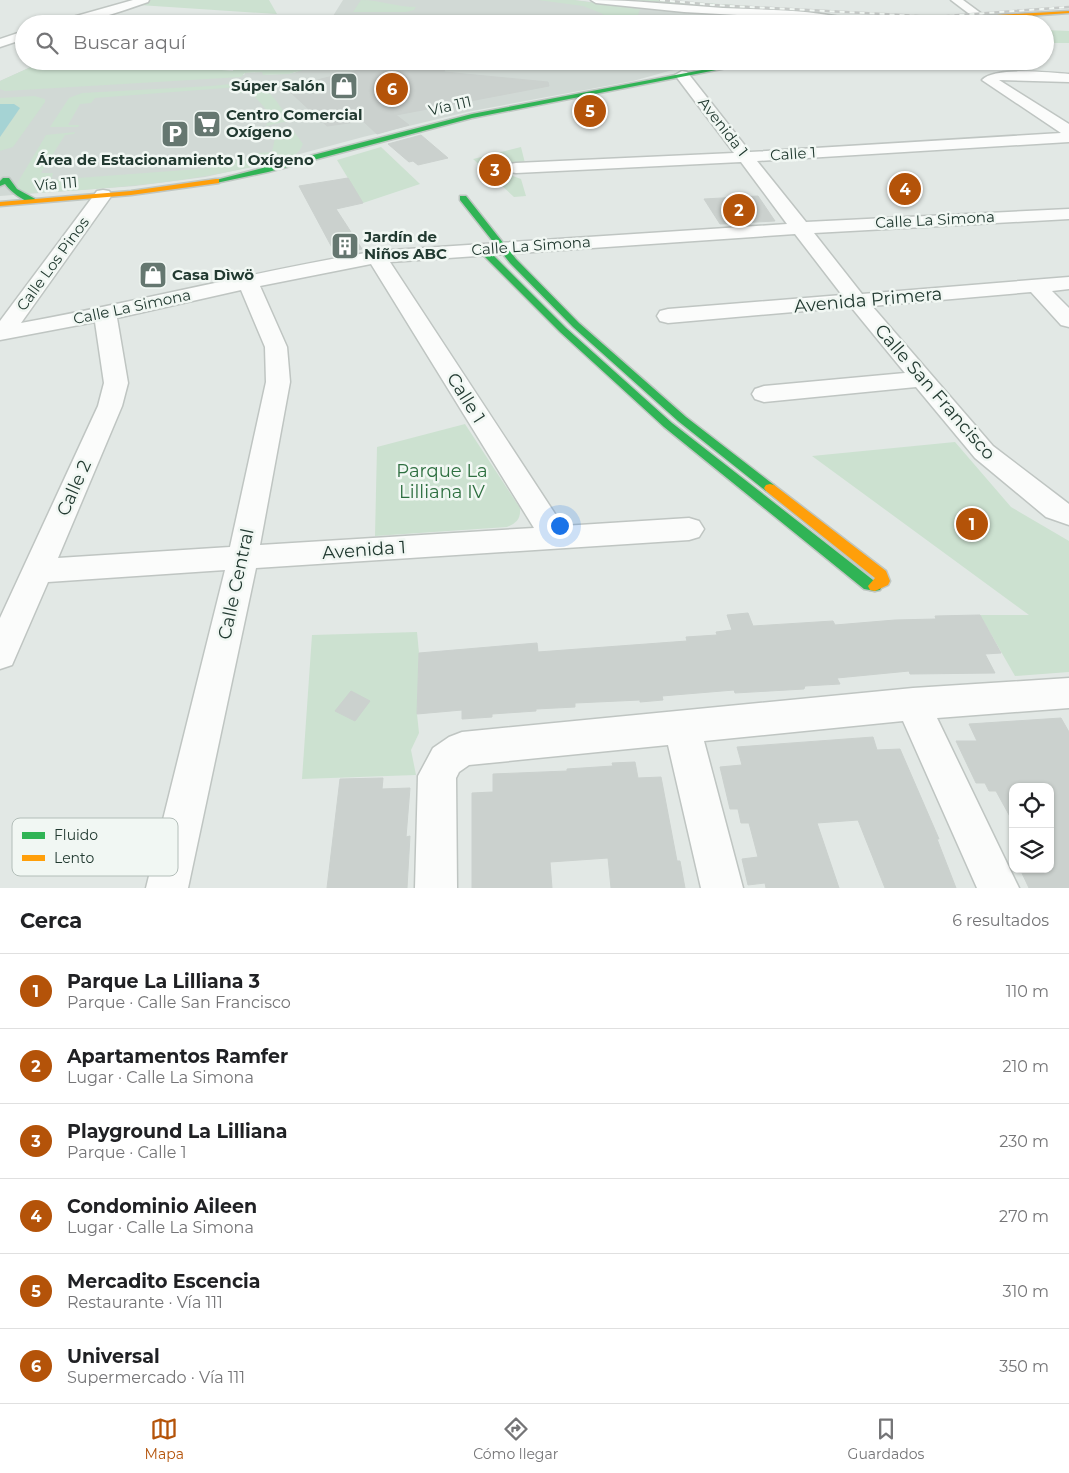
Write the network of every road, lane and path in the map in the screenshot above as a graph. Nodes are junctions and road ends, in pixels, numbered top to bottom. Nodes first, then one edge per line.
1 (100, 0) edge
2 (144, 0) edge
3 (596, 0) edge
4 (956, 0) edge
5 (109, 1) edge
6 (1069, 12) edge
7 (94, 15) edge
8 (761, 15) edge
9 (977, 15) edge
10 (1016, 15) edge
11 (15, 38) edge
12 (0, 43) edge
13 (710, 70) edge
14 (682, 75) junction
15 (1069, 78) edge
16 (1069, 131) edge
17 (392, 135) junction
18 (1069, 137) edge
19 (336, 140) dead end
20 (314, 147) dead end
21 (746, 157) junction
22 (303, 160) junction
23 (516, 168) dead end
24 (0, 184) edge
25 (103, 195) junction
26 (463, 198) dead end
27 (35, 200) junction
28 (0, 204) edge
29 (1069, 214) edge
30 (799, 228) junction
31 (504, 248) junction
32 (482, 250) junction
33 (377, 257) junction
34 (248, 283) junction
35 (1069, 283) edge
36 (1036, 286) junction
37 (856, 300) junction
38 (105, 314) junction
39 (668, 316) dead end
40 (1069, 320) edge
41 (2, 333) edge
42 (922, 379) junction
43 (764, 394) dead end
44 (1069, 515) edge
45 (689, 529) dead end
46 (554, 538) junction
47 (243, 558) junction
48 (38, 571) junction
49 (0, 655) edge
50 (1069, 693) edge
51 (913, 704) junction
52 (682, 728) junction
53 (178, 840) edge
54 (436, 888) edge
55 (722, 888) edge
56 (998, 888) edge

1 - 5 street
2 - 7 street
3 - 8 street
4 - 9 street
6 - 10 main road
11 - 12 street
13 - 14 main road, Vía 111
14 - 17 main road, Vía 111
14 - 21 street, Avenida 1
15 - 16 street
17 - 19 main road
17 - 22 main road, Vía 111
18 - 21 street, Calle 1
20 - 22 main road
21 - 23 street, Calle 1
21 - 30 street, Avenida 1
22 - 25 main road, Vía 111
24 - 27 main road
25 - 27 main road, Vía 111
25 - 41 street, Calle Los Pinos
26 - 31 main road
27 - 28 main road, Vía 111
29 - 30 street, Calle La Simona
30 - 31 street, Calle La Simona
30 - 37 street, Calle San Francisco
31 - 32 street, Calle La Simona
31 - 32 main road
32 - 33 street, Calle La Simona
33 - 34 street, Calle La Simona
33 - 46 street, Calle 1
34 - 38 street, Calle La Simona
34 - 47 street, Calle Central
35 - 36 street, Avenida Primera
36 - 37 street, Avenida Primera
36 - 40 street
37 - 39 street, Avenida Primera
37 - 42 street, Calle San Francisco
38 - 41 street, Calle La Simona
38 - 48 street, Calle 2
42 - 43 street
42 - 44 street, Calle San Francisco
45 - 46 street, Avenida 1
46 - 47 street, Avenida 1
47 - 48 street, Avenida 1
47 - 53 street, Calle Central
48 - 49 street, Calle 2
50 - 51 street
51 - 52 street
51 - 56 street
52 - 54 street
52 - 55 street

